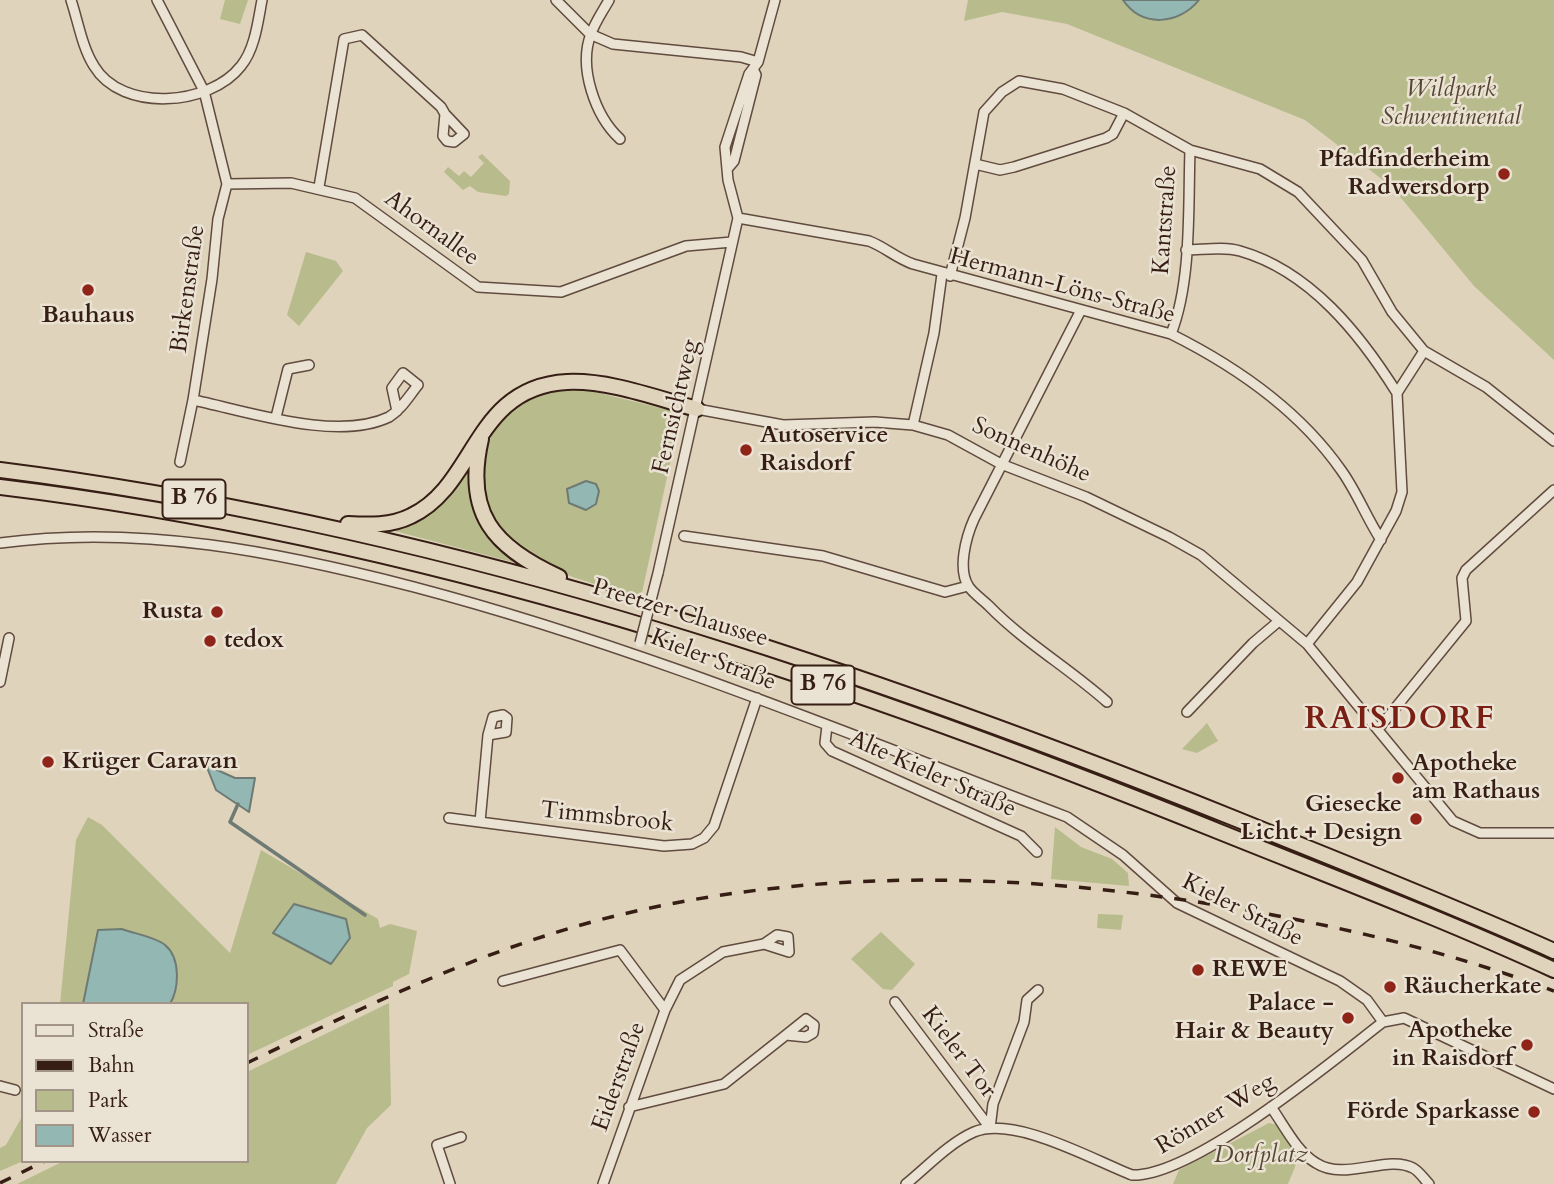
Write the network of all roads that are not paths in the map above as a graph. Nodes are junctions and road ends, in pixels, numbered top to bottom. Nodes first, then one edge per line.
1 (71, 0) edge
2 (157, 0) edge
3 (262, 0) edge
4 (556, 0) edge
5 (609, 0) edge
6 (775, 0) edge
7 (590, 34) junction
8 (756, 66) junction
9 (204, 91) junction
10 (1124, 113) junction
11 (446, 114) dead end
12 (620, 139) dead end
13 (1190, 150) junction
14 (975, 164) junction
15 (227, 184) junction
16 (319, 187) junction
17 (738, 218) junction
18 (732, 242) junction
19 (1186, 250) junction
20 (946, 275) junction
21 (1081, 310) junction
22 (1171, 334) junction
23 (1424, 351) junction
24 (309, 365) dead end
25 (1397, 393) junction
26 (193, 400) junction
27 (697, 409) junction
28 (397, 411) dead end
29 (275, 416) junction
30 (913, 425) junction
31 (483, 433) junction
32 (1554, 440) edge
33 (180, 462) dead end
34 (1001, 464) junction
35 (0, 470) edge
36 (0, 487) edge
37 (1554, 491) edge
38 (322, 523) junction
39 (684, 536) dead end
40 (1381, 540) junction
41 (0, 543) edge
42 (968, 586) junction
43 (571, 587) junction
44 (1279, 621) junction
45 (9, 638) dead end
46 (1307, 644) junction
47 (638, 654) junction
48 (0, 682) edge
49 (757, 698) junction
50 (1107, 702) dead end
51 (1187, 712) dead end
52 (827, 726) junction
53 (1379, 728) junction
54 (488, 735) dead end
55 (450, 818) dead end
56 (480, 822) junction
57 (1554, 832) edge
58 (1037, 852) dead end
59 (764, 944) dead end
60 (1554, 951) edge
61 (1554, 970) edge
62 (503, 981) dead end
63 (1038, 990) dead end
64 (895, 1002) dead end
65 (665, 1010) junction
66 (1383, 1022) junction
67 (786, 1035) dead end
68 (0, 1086) edge
69 (1554, 1089) edge
70 (15, 1090) dead end
71 (629, 1107) junction
72 (1271, 1107) junction
73 (990, 1128) junction
74 (461, 1137) dead end
75 (1151, 1180) edge
76 (450, 1184) edge
77 (603, 1184) edge
78 (906, 1184) edge
79 (1429, 1184) edge

1 - 9 street
2 - 9 street
3 - 9 street
4 - 7 street
5 - 7 street
6 - 8 street, Fernsichtweg
7 - 8 street
7 - 12 street
8 - 17 street, Fernsichtweg
9 - 15 street
10 - 13 street
10 - 14 street
10 - 14 street
11 - 16 street
13 - 19 street, Kantstraße
13 - 23 street
14 - 20 street
15 - 16 street, Ahornallee
15 - 26 street, Birkenstraße
16 - 18 street, Ahornallee
17 - 18 street, Fernsichtweg
17 - 20 street, Hermann-Löns-Straße
18 - 27 street, Fernsichtweg
19 - 22 street, Kantstraße
19 - 25 street
20 - 21 street, Hermann-Löns-Straße
20 - 30 street
21 - 22 street, Hermann-Löns-Straße
21 - 34 street
22 - 40 street, Hermann-Löns-Straße
23 - 25 street
23 - 32 street
24 - 29 street
25 - 40 street
26 - 29 street
26 - 33 street, Birkenstraße
27 - 30 street, Sonnenhöhe
27 - 31 highway, B 76
27 - 47 street, Fernsichtweg, bridge
28 - 29 street
30 - 34 street, Sonnenhöhe
31 - 38 highway, B 76
31 - 43 highway, B 76
34 - 42 street
34 - 44 street, Sonnenhöhe
35 - 38 highway, Preetzer Chaussee / B 76
36 - 61 highway, Preetzer Chaussee / B 76
37 - 53 street
38 - 43 highway, Preetzer Chaussee / B 76
39 - 42 street
40 - 46 street
41 - 47 street, Kieler Straße
42 - 50 street
43 - 60 highway, Preetzer Chaussee / B 76
44 - 46 street, Sonnenhöhe
44 - 51 street
45 - 48 street
46 - 53 street, Sonnenhöhe
47 - 49 street, Kieler Straße
49 - 52 street, Kieler Straße
49 - 56 street, Timmsbrook
52 - 58 street, Alte Kieler Straße
52 - 66 street, Kieler Straße
53 - 57 street, Sonnenhöhe
54 - 56 street
55 - 56 street, Timmsbrook
59 - 65 street
62 - 65 street, Eiderstraße
63 - 73 street
64 - 73 street, Kieler Tor
65 - 71 street, Eiderstraße
66 - 69 street
66 - 72 street, Rönner Weg
67 - 71 street
68 - 70 street
71 - 77 street, Eiderstraße
72 - 75 street, Rönner Weg
72 - 79 street
73 - 75 street, Rönner Weg
73 - 78 street
74 - 76 street

